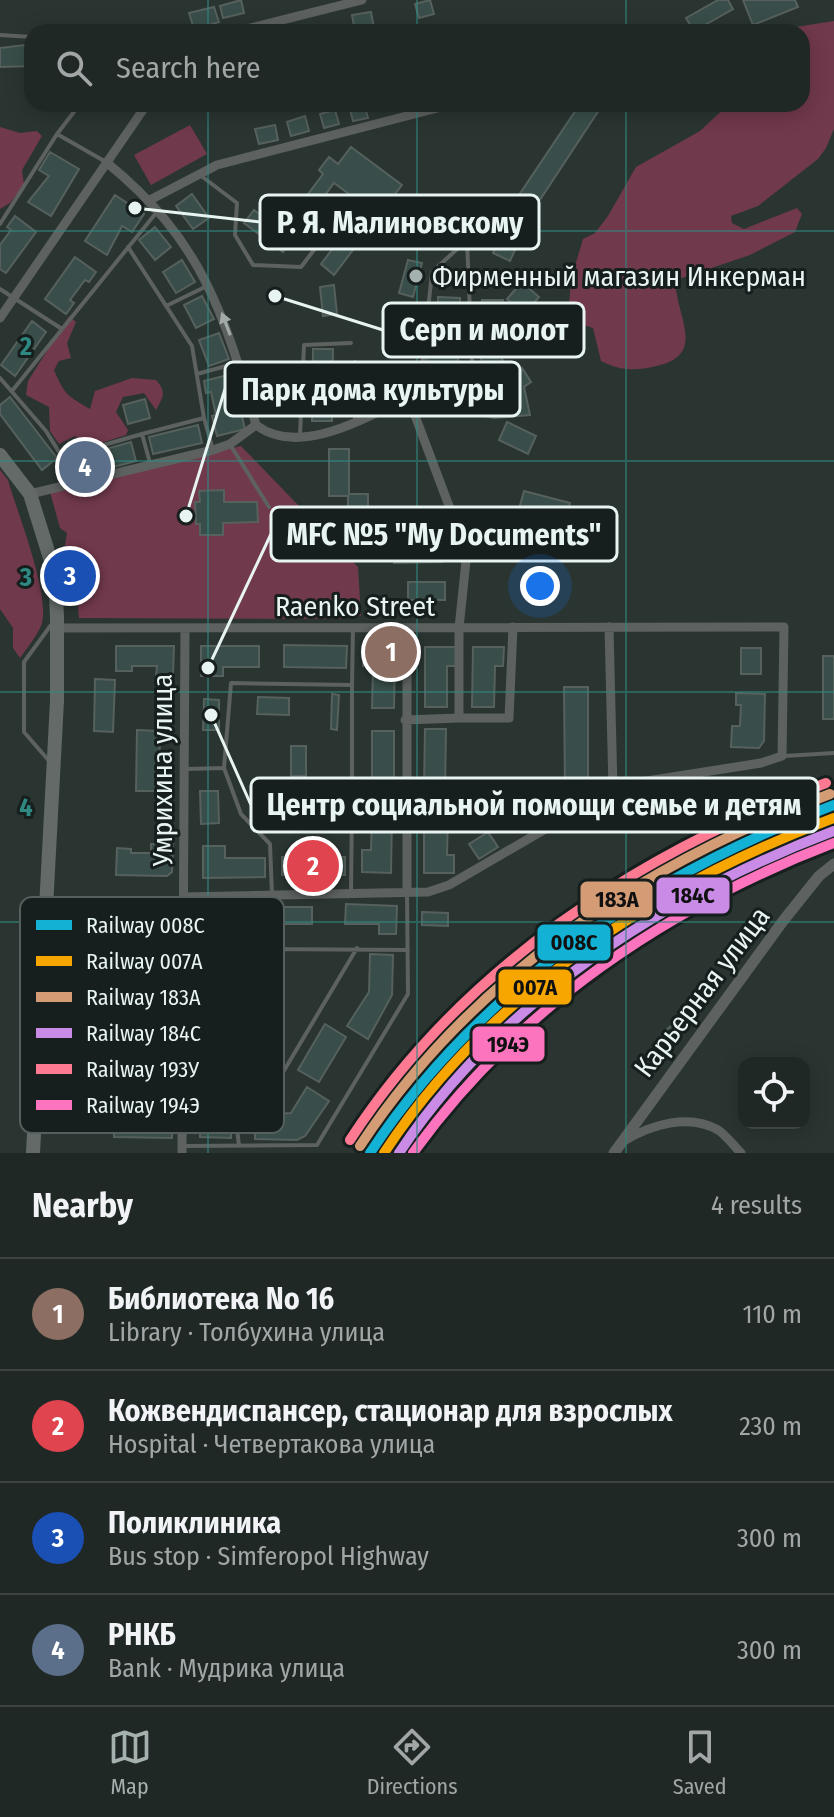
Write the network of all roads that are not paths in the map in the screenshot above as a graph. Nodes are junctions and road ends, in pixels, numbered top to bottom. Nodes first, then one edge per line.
1 (362, 0) edge
2 (267, 24) edge
3 (0, 35) edge
4 (24, 36) edge
5 (74, 112) edge
6 (141, 112) edge
7 (422, 112) edge
8 (57, 134) junction
9 (106, 162) junction
10 (197, 173) junction
11 (148, 201) junction
12 (349, 204) dead end
13 (158, 211) junction
14 (0, 224) edge
15 (128, 247) junction
16 (209, 285) junction
17 (0, 289) edge
18 (14, 297) junction
19 (166, 306) junction
20 (0, 318) edge
21 (62, 329) junction
22 (351, 343) dead end
23 (238, 362) junction
24 (355, 362) dead end
25 (197, 374) junction
26 (421, 377) junction
27 (0, 378) edge
28 (12, 391) junction
29 (408, 397) junction
30 (204, 418) junction
31 (355, 422) junction
32 (256, 425) junction
33 (142, 434) junction
34 (300, 436) junction
35 (230, 444) junction
36 (213, 450) junction
37 (0, 455) edge
38 (62, 457) junction
39 (150, 465) junction
40 (78, 483) junction
41 (30, 494) junction
42 (269, 507) dead end
43 (57, 622) junction
44 (513, 627) junction
45 (609, 627) junction
46 (185, 628) junction
47 (353, 628) junction
48 (407, 628) junction
49 (459, 628) junction
50 (352, 685) junction
51 (459, 718) junction
52 (405, 720) junction
53 (834, 753) edge
54 (782, 756) junction
55 (54, 767) junction
56 (224, 768) junction
57 (184, 769) junction
58 (613, 789) junction
59 (352, 803) junction
60 (406, 805) junction
61 (834, 864) edge
62 (407, 893) junction
63 (351, 894) junction
64 (272, 895) junction
65 (47, 897) edge
66 (183, 897) joint
67 (357, 948) junction
68 (284, 949) edge
69 (408, 950) junction
70 (284, 1071) edge
71 (34, 1133) edge
72 (238, 1133) edge
73 (239, 1146) junction
74 (182, 1149) edge
75 (616, 1149) edge
76 (33, 1153) edge
77 (741, 1153) edge

1 - 2 street
3 - 4 lane
5 - 8 lane
6 - 9 street
7 - 10 street
8 - 9 lane
8 - 14 lane
9 - 11 street
9 - 18 street
10 - 11 street
10 - 12 lane
11 - 13 street
13 - 15 lane
13 - 16 street
15 - 19 lane
15 - 21 lane
16 - 19 lane
23 -> 16 street
17 - 18 lane
18 - 20 street
18 - 21 lane
19 - 25 lane
21 - 28 lane
22 - 34 lane
23 - 25 lane
23 - 32 street
24 - 31 lane
25 - 30 lane
26 - 26 lane
26 - 29 lane
27 - 28 lane
28 - 38 lane
29 - 31 street
29 - 49 street
30 - 33 lane
30 - 36 lane
31 - 34 street
32 - 34 street
32 - 35 street
33 - 38 lane
33 - 39 lane
35 - 36 street
35 - 42 lane
36 - 39 street
37 - 41 main road
38 - 40 lane
39 - 40 street
40 - 41 street
41 - 43 main road
43 - 46 street, Raenko Street
43 - 55 main road
43 - 55 lane
44 - 45 street, Raenko Street
44 - 49 street, Raenko Street
44 - 51 street
45 - 54 street, Raenko Street
45 - 58 street
46 - 47 street, Raenko Street
46 - 57 street, Умрихина улица
47 - 48 street, Raenko Street
47 - 50 lane
48 - 49 street, Raenko Street
48 - 52 street
49 - 51 street, Raenko Street
50 - 56 lane
50 - 59 lane
51 - 52 street
52 - 60 street
53 - 54 lane
54 - 58 street
55 - 65 main road
56 - 57 lane
56 - 64 lane
57 - 66 street, Умрихина улица
58 - 62 street
59 - 60 lane
59 - 63 lane
60 - 62 street
61 - 75 street, Карьерная улица
62 - 63 street
62 - 69 lane
63 - 64 street
64 - 66 street
67 - 68 lane
67 - 69 lane
67 - 70 lane
69 - 73 lane
71 - 76 main road
72 - 73 lane
73 - 74 lane
75 - 77 street

